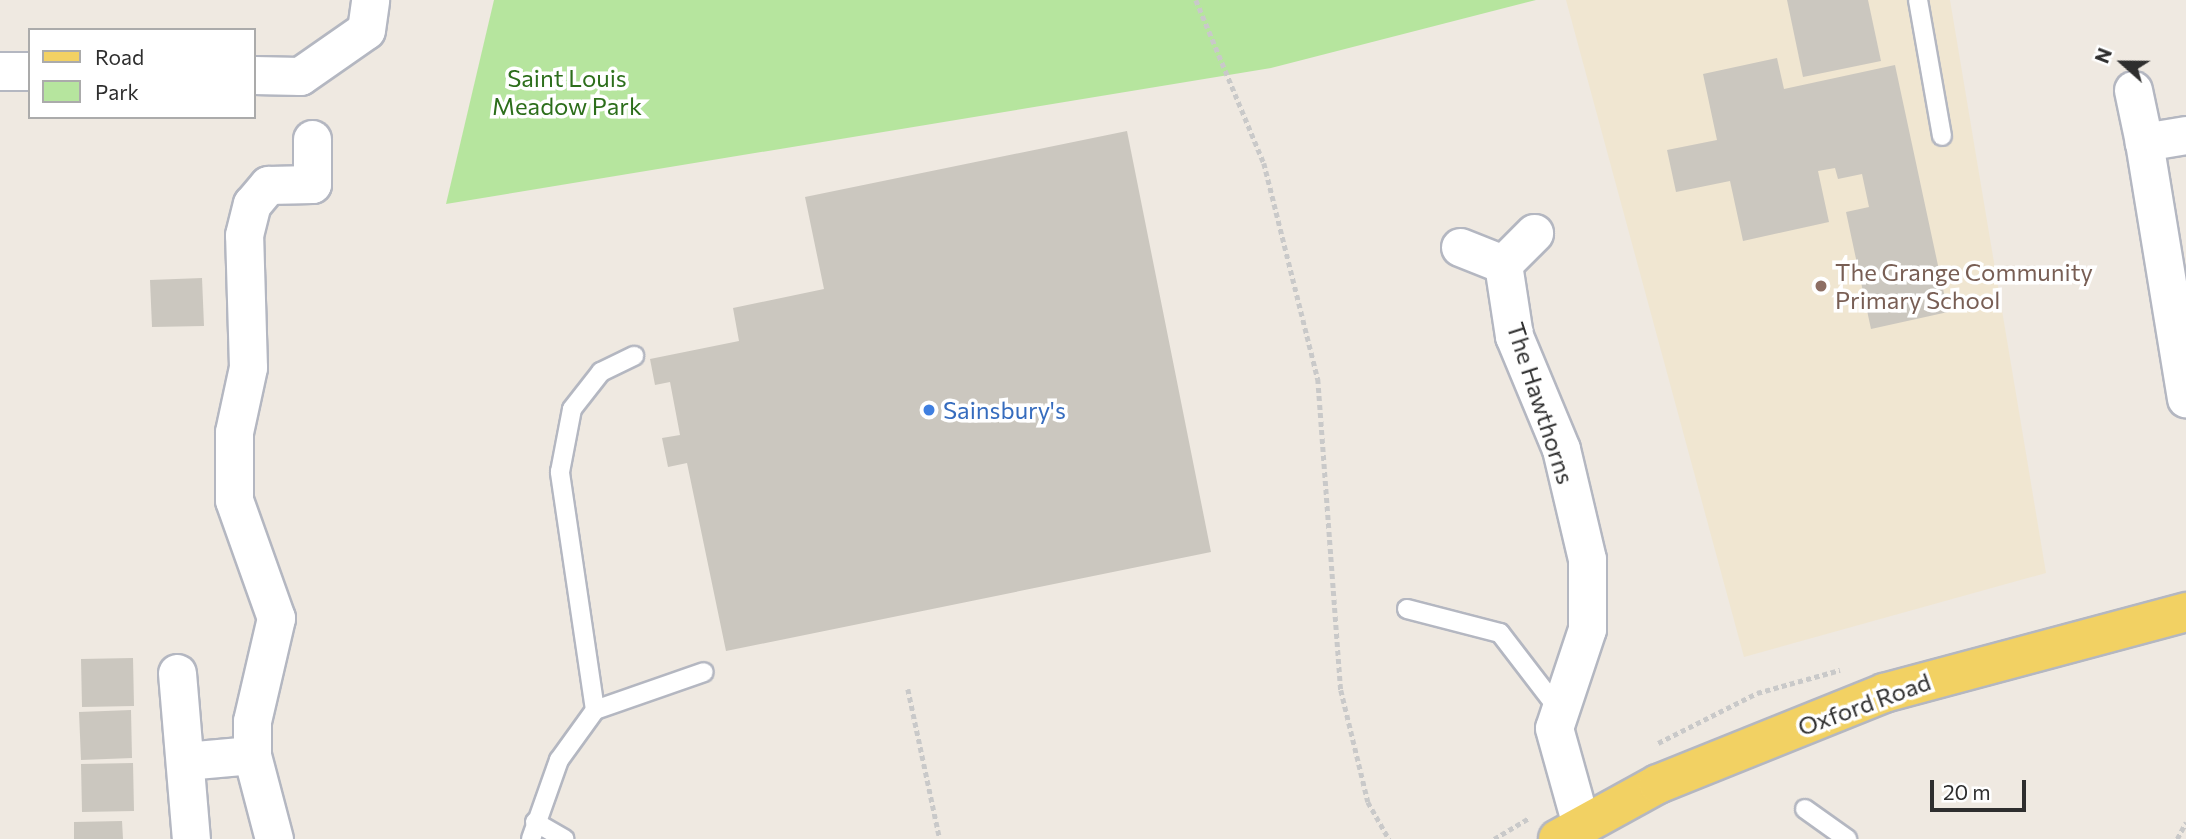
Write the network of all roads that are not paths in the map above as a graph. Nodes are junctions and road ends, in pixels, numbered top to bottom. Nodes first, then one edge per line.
1 (370, 0) edge
2 (1918, 0) edge
3 (0, 71) edge
4 (28, 71) edge
5 (256, 75) edge
6 (2133, 90) dead end
7 (2186, 135) edge
8 (1942, 136) dead end
9 (312, 139) dead end
10 (2144, 142) junction
11 (1534, 233) dead end
12 (1460, 247) dead end
13 (1503, 264) junction
14 (634, 356) dead end
15 (2186, 399) edge
16 (1407, 609) dead end
17 (2186, 612) edge
18 (704, 672) dead end
19 (177, 673) dead end
20 (595, 710) junction
21 (1559, 710) junction
22 (252, 755) junction
23 (185, 761) junction
24 (1805, 809) dead end
25 (533, 831) edge
26 (1569, 832) edge
27 (191, 839) edge
28 (274, 839) edge
29 (564, 839) edge
30 (1847, 839) edge

1 - 5 street
2 - 8 lane
3 - 4 street
6 - 10 street
7 - 10 street
9 - 22 street
10 - 15 street
11 - 13 street
12 - 13 street
13 - 21 street, The Hawthorns
14 - 20 lane
16 - 21 lane
17 - 26 main road, Oxford Road
18 - 20 lane
19 - 23 street
20 - 25 lane
21 - 26 street, The Hawthorns
22 - 23 street
22 - 28 street
23 - 27 street
24 - 30 lane
25 - 29 lane

